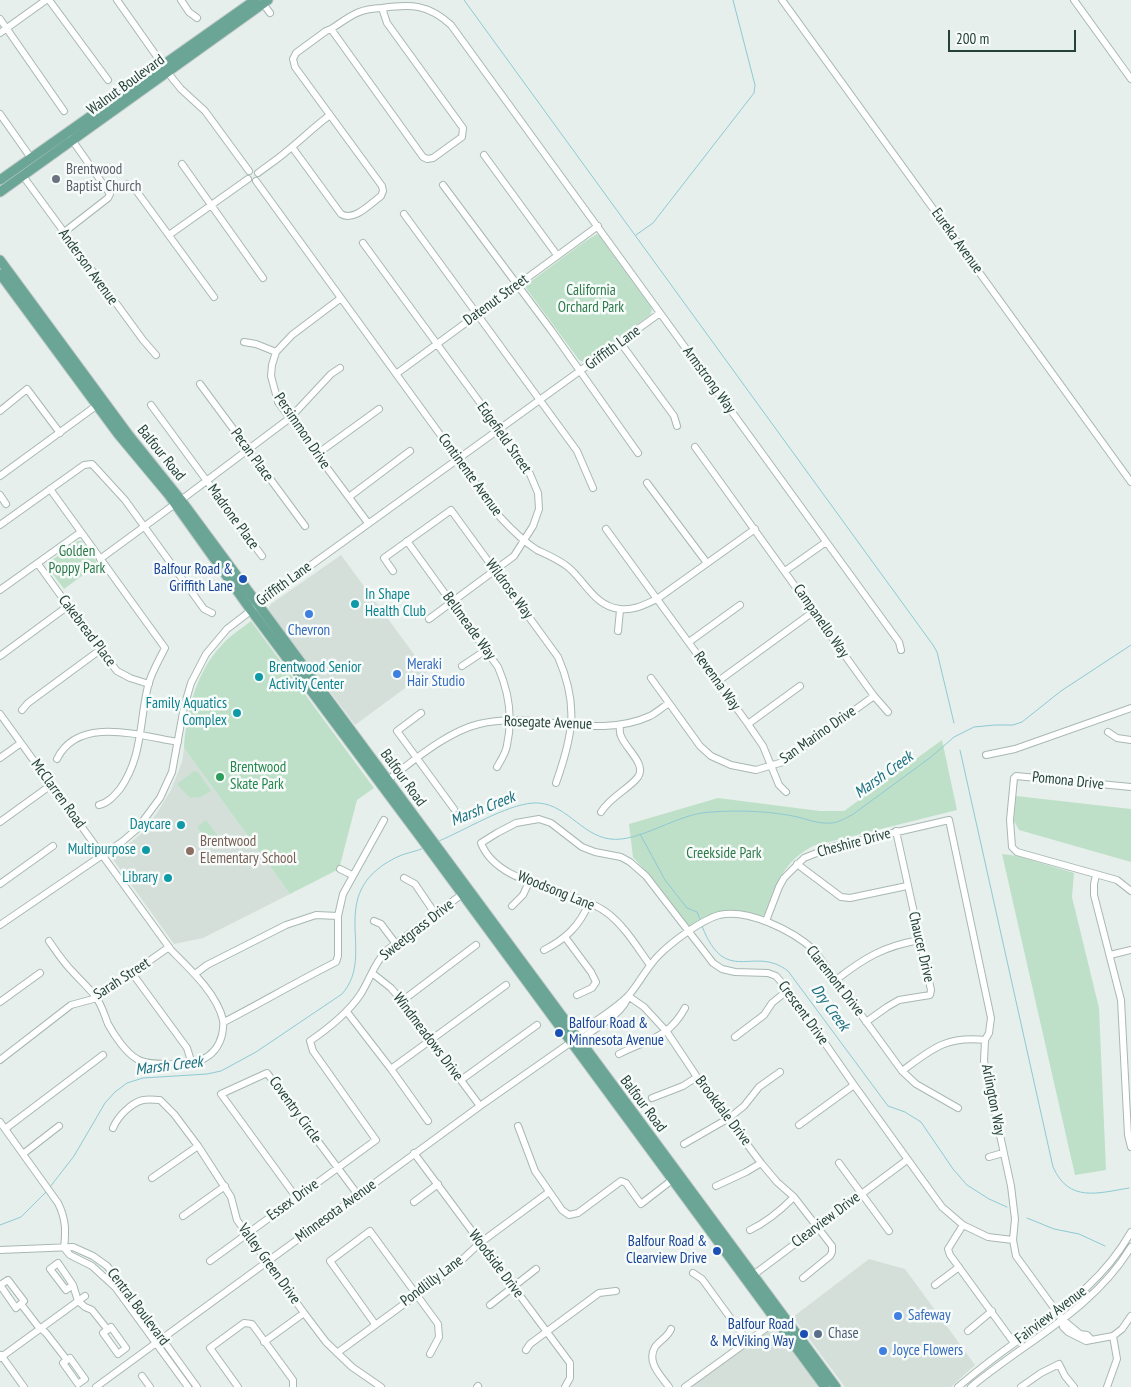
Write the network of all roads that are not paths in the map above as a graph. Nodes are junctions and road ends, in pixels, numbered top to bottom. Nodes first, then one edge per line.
1 (48, 0) edge
2 (117, 0) edge
3 (181, 0) edge
4 (782, 0) edge
5 (1074, 0) edge
6 (262, 1) edge
7 (382, 8) junction
8 (270, 13) dead end
9 (197, 18) dead end
10 (0, 20) edge
11 (6, 28) junction
12 (331, 30) junction
13 (0, 33) edge
14 (165, 69) junction
15 (1131, 79) edge
16 (108, 80) dead end
17 (64, 111) dead end
18 (0, 114) edge
19 (330, 115) junction
20 (70, 137) junction
21 (292, 146) junction
22 (484, 155) dead end
23 (31, 158) junction
24 (182, 164) dead end
25 (249, 171) junction
26 (258, 173) junction
27 (23, 176) junction
28 (248, 179) junction
29 (0, 180) edge
30 (256, 181) junction
31 (127, 184) dead end
32 (443, 184) dead end
33 (0, 192) edge
34 (211, 204) junction
35 (404, 214) dead end
36 (598, 226) junction
37 (63, 233) junction
38 (169, 236) junction
39 (363, 244) dead end
40 (556, 255) junction
41 (0, 260) edge
42 (2, 276) edge
43 (263, 278) dead end
44 (517, 285) junction
45 (17, 290) junction
46 (214, 298) dead end
47 (341, 298) junction
48 (660, 313) junction
49 (476, 314) junction
50 (244, 342) dead end
51 (620, 342) junction
52 (436, 343) junction
53 (276, 352) junction
54 (156, 355) dead end
55 (340, 368) dead end
56 (580, 371) junction
57 (396, 374) junction
58 (200, 384) dead end
59 (540, 401) junction
60 (100, 404) junction
61 (151, 405) dead end
62 (379, 409) dead end
63 (0, 411) edge
64 (290, 418) junction
65 (677, 426) dead end
66 (500, 430) junction
67 (60, 433) junction
68 (695, 447) dead end
69 (248, 450) junction
70 (410, 451) dead end
71 (638, 453) dead end
72 (317, 454) junction
73 (457, 458) junction
74 (0, 476) edge
75 (207, 481) junction
76 (1131, 482) edge
77 (647, 483) dead end
78 (592, 488) dead end
79 (50, 489) junction
80 (0, 495) edge
81 (349, 497) junction
82 (178, 502) junction
83 (6, 504) dead end
84 (368, 523) junction
85 (0, 525) edge
86 (305, 526) dead end
87 (144, 527) junction
88 (606, 529) dead end
89 (755, 530) junction
90 (81, 532) junction
91 (407, 541) junction
92 (525, 541) junction
93 (826, 542) junction
94 (262, 556) dead end
95 (100, 558) junction
96 (707, 563) junction
97 (38, 564) junction
98 (496, 570) junction
99 (392, 571) dead end
100 (785, 571) junction
101 (0, 590) edge
102 (657, 599) junction
103 (452, 602) junction
104 (740, 604) dead end
105 (68, 606) junction
106 (254, 607) junction
107 (620, 610) junction
108 (813, 612) junction
109 (212, 613) dead end
110 (429, 619) dead end
111 (618, 631) dead end
112 (689, 642) junction
113 (100, 650) junction
114 (486, 650) junction
115 (901, 650) dead end
116 (0, 656) edge
117 (462, 666) dead end
118 (651, 678) dead end
119 (717, 682) junction
120 (149, 684) junction
121 (800, 686) dead end
122 (874, 696) junction
123 (669, 703) junction
124 (1131, 708) edge
125 (22, 710) dead end
126 (888, 712) dead end
127 (421, 713) dead end
128 (0, 714) edge
129 (510, 720) junction
130 (572, 724) junction
131 (748, 724) junction
132 (620, 725) junction
133 (1108, 732) dead end
134 (141, 736) junction
135 (1131, 740) edge
136 (178, 742) junction
137 (21, 743) junction
138 (986, 754) dead end
139 (0, 758) edge
140 (57, 759) dead end
141 (418, 759) junction
142 (771, 766) junction
143 (498, 767) dead end
144 (384, 782) junction
145 (556, 783) dead end
146 (51, 785) junction
147 (1131, 787) edge
148 (786, 792) dead end
149 (99, 805) dead end
150 (454, 809) dead end
151 (601, 812) dead end
152 (384, 820) dead end
153 (949, 820) joint
154 (0, 822) edge
155 (896, 831) junction
156 (481, 844) joint
157 (53, 846) dead end
158 (102, 855) junction
159 (797, 864) junction
160 (340, 868) dead end
161 (352, 875) junction
162 (1096, 876) junction
163 (404, 878) dead end
164 (529, 882) junction
165 (0, 884) edge
166 (907, 886) junction
167 (1131, 891) edge
168 (466, 892) junction
169 (589, 903) junction
170 (512, 906) dead end
171 (436, 915) junction
172 (338, 916) junction
173 (374, 921) dead end
174 (766, 921) junction
175 (0, 924) edge
176 (689, 932) junction
177 (565, 938) junction
178 (920, 940) junction
179 (48, 941) dead end
180 (396, 944) junction
181 (476, 945) dead end
182 (169, 947) junction
183 (544, 950) dead end
184 (1131, 950) edge
185 (1110, 955) junction
186 (650, 965) junction
187 (40, 973) dead end
188 (132, 973) junction
189 (372, 973) junction
190 (195, 974) junction
191 (836, 980) junction
192 (506, 985) dead end
193 (788, 990) junction
194 (577, 995) dead end
195 (628, 996) junction
196 (97, 998) junction
197 (402, 1001) junction
198 (0, 1002) edge
199 (685, 1008) dead end
200 (346, 1012) junction
201 (224, 1022) junction
202 (866, 1022) junction
203 (537, 1025) dead end
204 (667, 1032) junction
205 (735, 1037) dead end
206 (574, 1040) junction
207 (985, 1040) junction
208 (431, 1041) junction
209 (619, 1054) dead end
210 (103, 1055) dead end
211 (0, 1060) edge
212 (192, 1064) junction
213 (391, 1069) junction
214 (902, 1071) junction
215 (780, 1072) dead end
216 (697, 1077) junction
217 (461, 1080) junction
218 (854, 1085) junction
219 (1128, 1089) edge
220 (652, 1098) dead end
221 (480, 1106) junction
222 (958, 1108) dead end
223 (729, 1118) junction
224 (428, 1121) dead end
225 (0, 1122) edge
226 (799, 1125) dead end
227 (59, 1126) dead end
228 (518, 1126) dead end
229 (114, 1128) dead end
230 (5, 1129) junction
231 (1130, 1135) edge
232 (376, 1140) joint
233 (684, 1144) dead end
234 (198, 1146) junction
235 (1131, 1147) edge
236 (414, 1153) junction
237 (1003, 1153) junction
238 (23, 1154) junction
239 (989, 1157) dead end
240 (907, 1160) junction
241 (761, 1163) junction
242 (839, 1164) dead end
243 (338, 1169) junction
244 (152, 1178) dead end
245 (672, 1180) junction
246 (438, 1184) junction
247 (225, 1186) junction
248 (716, 1186) dead end
249 (549, 1192) junction
250 (861, 1194) junction
251 (358, 1195) junction
252 (296, 1197) junction
253 (794, 1197) junction
254 (414, 1202) dead end
255 (183, 1216) dead end
256 (962, 1225) junction
257 (818, 1226) junction
258 (750, 1230) dead end
259 (889, 1231) dead end
260 (1131, 1232) edge
261 (247, 1234) junction
262 (1013, 1240) junction
263 (480, 1243) junction
264 (1131, 1247) edge
265 (64, 1248) junction
266 (0, 1250) edge
267 (210, 1261) dead end
268 (268, 1261) junction
269 (959, 1267) junction
270 (536, 1269) dead end
271 (693, 1273) dead end
272 (749, 1278) junction
273 (803, 1278) dead end
274 (73, 1285) dead end
275 (935, 1286) dead end
276 (513, 1287) junction
277 (616, 1291) dead end
278 (416, 1295) junction
279 (85, 1296) dead end
280 (78, 1301) junction
281 (21, 1304) dead end
282 (490, 1305) dead end
283 (992, 1312) junction
284 (1056, 1312) junction
285 (304, 1313) junction
286 (1131, 1316) edge
287 (1062, 1319) junction
288 (776, 1321) junction
289 (375, 1324) junction
290 (42, 1329) junction
291 (671, 1329) dead end
292 (108, 1330) dead end
293 (546, 1331) junction
294 (968, 1331) dead end
295 (1113, 1336) junction
296 (159, 1341) junction
297 (264, 1342) junction
298 (748, 1342) junction
299 (1014, 1343) junction
300 (526, 1350) dead end
301 (337, 1353) junction
302 (430, 1354) dead end
303 (1, 1356) edge
304 (67, 1360) dead end
305 (142, 1376) dead end
306 (368, 1384) edge
307 (24, 1387) edge
308 (96, 1387) edge
309 (150, 1387) edge
310 (188, 1387) edge
311 (197, 1387) edge
312 (238, 1387) edge
313 (293, 1387) edge
314 (381, 1387) edge
315 (565, 1387) edge
316 (669, 1387) edge
317 (685, 1387) edge
318 (825, 1387) edge
319 (836, 1387) edge
320 (958, 1387) edge
321 (971, 1387) edge
322 (1021, 1387) edge
323 (1074, 1387) edge
324 (1107, 1387) edge

1 - 11 street
1 - 16 street
2 - 14 street
3 - 9 street
4 - 76 street, Eureka Avenue
5 - 15 street
6 - 8 street
6 - 14 main road, Walnut Boulevard
7 - 12 street, Armstrong Way
7 - 12 street
7 - 36 street, Armstrong Way
10 - 11 street
11 - 13 street
11 - 17 street
12 - 19 street, Armstrong Way
14 - 20 main road, Walnut Boulevard
14 - 25 street
18 - 23 street
19 - 21 street
19 - 21 street
20 - 23 main road, Walnut Boulevard
20 - 27 main road, Walnut Boulevard
20 - 37 street
21 - 26 street
22 - 40 street
23 - 29 main road, Walnut Boulevard
24 - 34 street
25 - 26 street
25 - 28 street
26 - 30 street
27 - 33 main road, Walnut Boulevard
27 - 37 street, Anderson Avenue
28 - 30 street
28 - 34 street
30 - 47 street, Continente Avenue
31 - 38 street
32 - 44 street
34 - 38 street
34 - 43 street
35 - 49 street
36 - 40 street, Datenut Street
36 - 48 street, Armstrong Way
37 - 54 street, Anderson Avenue
38 - 46 street
39 - 52 street, Edgefield Street
40 - 44 street, Datenut Street
41 - 45 main road, Balfour Road
42 - 45 main road, Balfour Road
44 - 49 street, Datenut Street
44 - 56 street
45 - 60 main road, Balfour Road
45 - 60 main road, Balfour Road
47 - 53 street
47 - 57 street, Continente Avenue
48 - 51 street, Griffith Lane
48 - 93 street, Armstrong Way
49 - 52 street, Datenut Street
49 - 59 street
50 - 53 street
51 - 56 street, Griffith Lane
51 - 65 street
52 - 57 street, Datenut Street
52 - 66 street, Edgefield Street
53 - 64 street, Persimmon Drive
55 - 64 street
56 - 59 street, Griffith Lane
56 - 71 street
57 - 73 street, Continente Avenue
58 - 69 street, Pecan Place
59 - 66 street, Griffith Lane
59 - 78 street
60 - 67 street
60 - 82 main road, Balfour Road
60 - 82 main road, Balfour Road
61 - 75 street, Madrone Place
62 - 72 street
63 - 67 street
64 - 69 street
64 - 72 street, Persimmon Drive
66 - 73 street, Griffith Lane
66 - 92 street, Edgefield Street
67 - 74 street
68 - 89 street, Campanello Way
69 - 75 street
69 - 86 street, Pecan Place
70 - 81 street
72 - 81 street, Persimmon Drive
73 - 84 street, Griffith Lane
73 - 92 street, Continente Avenue
75 - 82 street
75 - 94 street, Madrone Place
77 - 96 street
79 - 85 street
79 - 87 street
79 - 90 street
80 - 83 street
81 - 84 street, Persimmon Drive
82 - 87 street
82 - 106 main road, Balfour Road
84 - 106 street, Griffith Lane
87 - 95 street
87 - 109 street
88 - 102 street, Revenna Way
89 - 96 street
89 - 100 street, Campanello Way
90 - 95 street
90 - 97 street
91 - 98 street, Wildrose Way
91 - 99 street
91 - 103 street, Bellmeade Way
92 - 98 street, Edgefield Street
92 - 107 street, Continente Avenue
93 - 100 street
93 - 115 street, Armstrong Way
95 - 120 street
96 - 102 street
97 - 101 street
97 - 105 street, Cakebread Place
98 - 103 street, Edgefield Street
98 - 130 street, Wildrose Way
100 - 108 street, Campanello Way
102 - 107 street
102 - 112 street, Revenna Way
103 - 110 street, Edgefield Street
103 - 114 street, Bellmeade Way
104 - 112 street
105 - 113 street, Cakebread Place
105 - 116 street
106 - 136 street, Griffith Lane
106 - 144 main road, Balfour Road
107 - 111 street
108 - 119 street
108 - 122 street, Campanello Way
112 - 119 street, Revenna Way
113 - 120 street, Cakebread Place
113 - 125 street
114 - 117 street
114 - 129 street, Bellmeade Way
118 - 123 street, San Marino Drive
119 - 131 street, Revenna Way
120 - 134 street
121 - 131 street
122 - 126 street, Campanello Way
122 - 142 street, San Marino Drive
123 - 132 street, Rosegate Avenue
123 - 142 street, San Marino Drive
124 - 138 street
127 - 141 street
128 - 137 street, McClarren Road
129 - 130 street, Rosegate Avenue
129 - 141 street, Rosegate Avenue
129 - 143 street, Bellmeade Way
130 - 132 street, Rosegate Avenue
130 - 145 street, Wildrose Way
131 - 142 street, Revenna Way
132 - 151 street
133 - 135 street
134 - 136 street
134 - 140 street
134 - 149 street
136 - 158 street, Griffith Lane
137 - 139 street
137 - 146 street, McClarren Road
141 - 144 street, Rosegate Avenue
141 - 150 street
142 - 148 street, Revenna Way
144 - 168 main road, Balfour Road
146 - 154 street
146 - 158 street, McClarren Road
147 - 162 street, Pomona Drive
152 - 161 street
153 - 155 street, Cheshire Drive
153 - 207 street, Arlington Way
155 - 159 street, Cheshire Drive
155 - 166 street, Chaucer Drive
156 - 164 street, Woodsong Lane
156 - 176 street, Crescent Drive
157 - 165 street
158 - 175 street, Griffith Lane
158 - 182 street, McClarren Road
159 - 166 street
159 - 174 street, Cheshire Drive
160 - 161 street
161 - 172 street
162 - 167 street
162 - 185 street
163 - 171 street
164 - 169 street, Woodsong Lane
164 - 170 street
166 - 178 street, Chaucer Drive
168 - 171 street, Sweetgrass Drive
168 - 206 main road, Balfour Road
169 - 177 street
169 - 186 street, Woodsong Lane
171 - 180 street, Sweetgrass Drive
172 - 190 street
172 - 201 street
173 - 180 street
174 - 176 street, Claremont Drive
174 - 191 street, Claremont Drive
176 - 186 street, Claremont Drive
176 - 193 street, Crescent Drive
177 - 183 street
177 - 194 street
178 - 191 street
178 - 202 street, Chaucer Drive
179 - 196 street
180 - 189 street, Sweetgrass Drive
181 - 197 street
182 - 188 street, Sarah Street
182 - 190 street, McClarren Road
184 - 185 street
185 - 219 street
186 - 195 street, Claremont Drive
187 - 198 street
188 - 196 street, Sarah Street
188 - 212 street
189 - 197 street, Windmeadows Drive
189 - 200 street, Sweetgrass Drive
190 - 201 street, McClarren Road
191 - 202 street, Claremont Drive
192 - 208 street
193 - 205 street
193 - 218 street, Crescent Drive
195 - 204 street, Brookdale Drive
195 - 206 street, Claremont Drive
196 - 211 street, Sarah Street
196 - 212 street
197 - 208 street, Windmeadows Drive
199 - 204 street
200 - 213 street
200 - 232 street, Sweetgrass Drive
201 - 212 street
202 - 214 street, Claremont Drive
203 - 217 street
204 - 209 street
204 - 216 street, Brookdale Drive
206 - 221 street, Minnesota Avenue
206 - 245 main road, Balfour Road
206 - 272 main road, Balfour Road
207 - 214 street
207 - 237 street, Arlington Way
208 - 213 street
208 - 217 street, Windmeadows Drive
210 - 230 street
213 - 224 street
214 - 222 street, Claremont Drive
215 - 223 street
216 - 220 street
216 - 223 street, Brookdale Drive
217 - 221 street, Windmeadows Drive
218 - 226 street
218 - 240 street, Crescent Drive
219 - 231 street
221 - 236 street, Minnesota Avenue
223 - 233 street
223 - 241 street, Brookdale Drive
225 - 230 street
227 - 238 street
228 - 249 street
229 - 234 street, Valley Green Drive
230 - 238 street
231 - 235 street
232 - 243 street, Essex Drive
234 - 244 street
234 - 247 street, Valley Green Drive
236 - 246 street, Woodside Drive
236 - 251 street, Minnesota Avenue
237 - 239 street
237 - 262 street, Arlington Way
238 - 265 street
240 - 250 street, Clearview Drive
240 - 256 street, Crescent Drive
241 - 248 street
241 - 253 street, Brookdale Drive
242 - 250 street
243 - 251 street, Coventry Circle
243 - 252 street, Essex Drive
243 - 252 street, Coventry Circle
245 - 249 street
245 - 272 main road, Balfour Road
246 - 254 street
246 - 263 street, Woodside Drive
247 - 255 street
247 - 261 street, Valley Green Drive
249 - 263 street, Pondlilly Lane
250 - 257 street, Clearview Drive
250 - 259 street
251 - 268 street, Minnesota Avenue
252 - 261 street, Essex Drive
253 - 257 street, Brookdale Drive
253 - 258 street
256 - 262 street, Crescent Drive
256 - 269 street
257 - 272 street, Clearview Drive
257 - 273 street, Brookdale Drive
260 - 284 street, Fairview Avenue
261 - 267 street, Essex Drive
261 - 268 street, Valley Green Drive
262 - 284 street, Arlington Way
263 - 276 street, Woodside Drive
263 - 278 street, Pondlilly Lane
264 - 287 street, Fairview Avenue
265 - 266 street, Central Boulevard
265 - 296 street, Central Boulevard
265 - 296 street, Central Boulevard
268 - 285 street, Valley Green Drive
268 - 296 street, Minnesota Avenue
269 - 275 street
269 - 283 street
270 - 276 street
271 - 298 street
272 - 288 main road, Balfour Road
272 - 319 main road, Balfour Road
274 - 280 street
276 - 282 street
276 - 293 street, Woodside Drive
277 - 293 street
278 - 289 street, Pondlilly Lane
278 - 289 street
278 - 302 street
279 - 280 street
280 - 290 street
280 - 292 street
281 - 290 street
283 - 294 street
283 - 299 street
284 - 287 street, Arlington Way
284 - 299 street, Fairview Avenue
285 - 297 street
285 - 301 street, Valley Green Drive
286 - 295 street
287 - 295 street, Arlington Way
287 - 321 street, Fairview Avenue
288 - 298 street
288 - 318 main road, Balfour Road
289 - 301 street, Pondlilly Lane
290 - 303 street
290 - 304 street
291 - 316 street
293 - 300 street
293 - 315 street, Woodside Drive
295 - 324 street
296 - 308 street, Minnesota Avenue
296 - 310 street, Central Boulevard
296 - 311 street, Central Boulevard
297 - 312 street
297 - 313 street
298 - 317 street
299 - 320 street, Fairview Avenue
301 - 306 street, Valley Green Drive
303 - 307 street
305 - 309 street
306 - 314 street, Valley Green Drive
322 - 323 street

